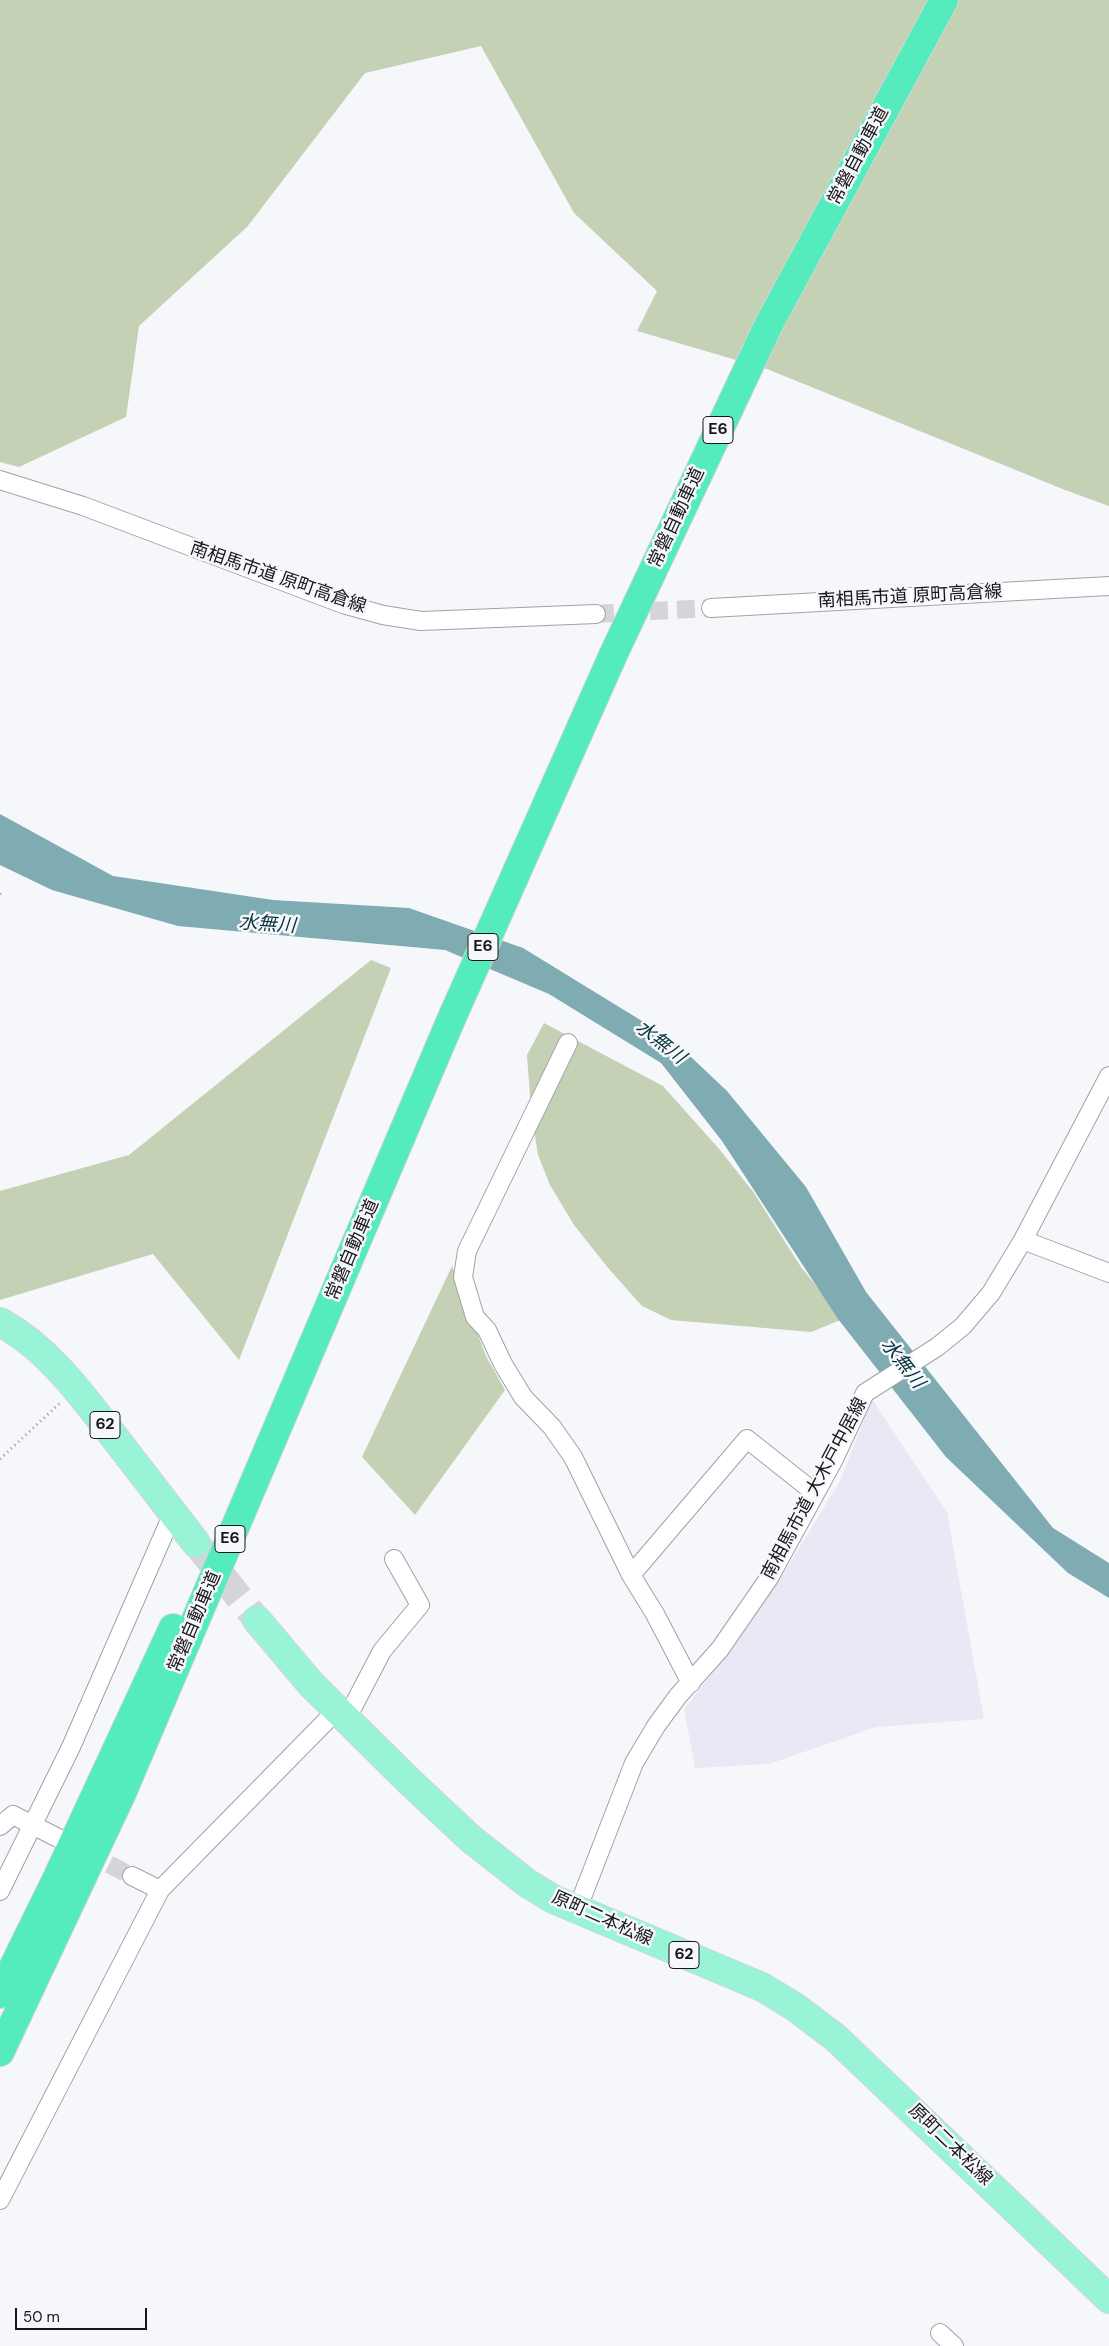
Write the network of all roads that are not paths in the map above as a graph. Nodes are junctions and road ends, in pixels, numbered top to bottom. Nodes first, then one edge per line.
1 (944, 0) edge
2 (0, 480) edge
3 (1109, 586) edge
4 (711, 608) tunnel mouth
5 (596, 614) tunnel mouth
6 (450, 1022) junction
7 (568, 1043) dead end
8 (1109, 1076) edge
9 (1023, 1240) junction
10 (1109, 1273) edge
11 (0, 1322) edge
12 (815, 1493) junction
13 (173, 1513) junction
14 (196, 1543) tunnel mouth
15 (394, 1559) dead end
16 (631, 1575) junction
17 (257, 1620) tunnel mouth
18 (690, 1682) junction
19 (342, 1714) junction
20 (32, 1824) junction
21 (0, 1826) edge
22 (58, 1838) dead end
23 (132, 1876) tunnel mouth
24 (160, 1890) junction
25 (0, 1891) edge
26 (576, 1910) junction
27 (0, 1994) edge
28 (0, 2052) edge
29 (0, 2200) edge
30 (1109, 2299) edge
31 (940, 2333) dead end
32 (954, 2346) edge

1 - 6 highway, 常磐自動車道 / E6
2 - 5 street, 南相馬市道 原町高倉線
3 - 4 street, 南相馬市道 原町高倉線
6 - 27 highway, 常磐自動車道 / E6
6 - 28 highway, 常磐自動車道 / E6
7 - 16 street
8 - 9 street, 南相馬市道 大木戸中居線
9 - 10 street
9 - 12 street, 南相馬市道 大木戸中居線
11 - 13 main road, 62
12 - 16 street
12 - 18 street, 南相馬市道 大木戸中居線
13 - 14 main road, 62
13 - 20 street
15 - 19 street
16 - 18 street
17 - 19 main road, 原町二本松線 / 62
18 - 26 street, 南相馬市道 大木戸中居線
19 - 24 street
19 - 26 main road, 原町二本松線 / 62
20 - 21 street
20 - 22 street
20 - 25 street
23 - 24 street
24 - 29 street
26 - 30 main road, 原町二本松線 / 62
31 - 32 street

